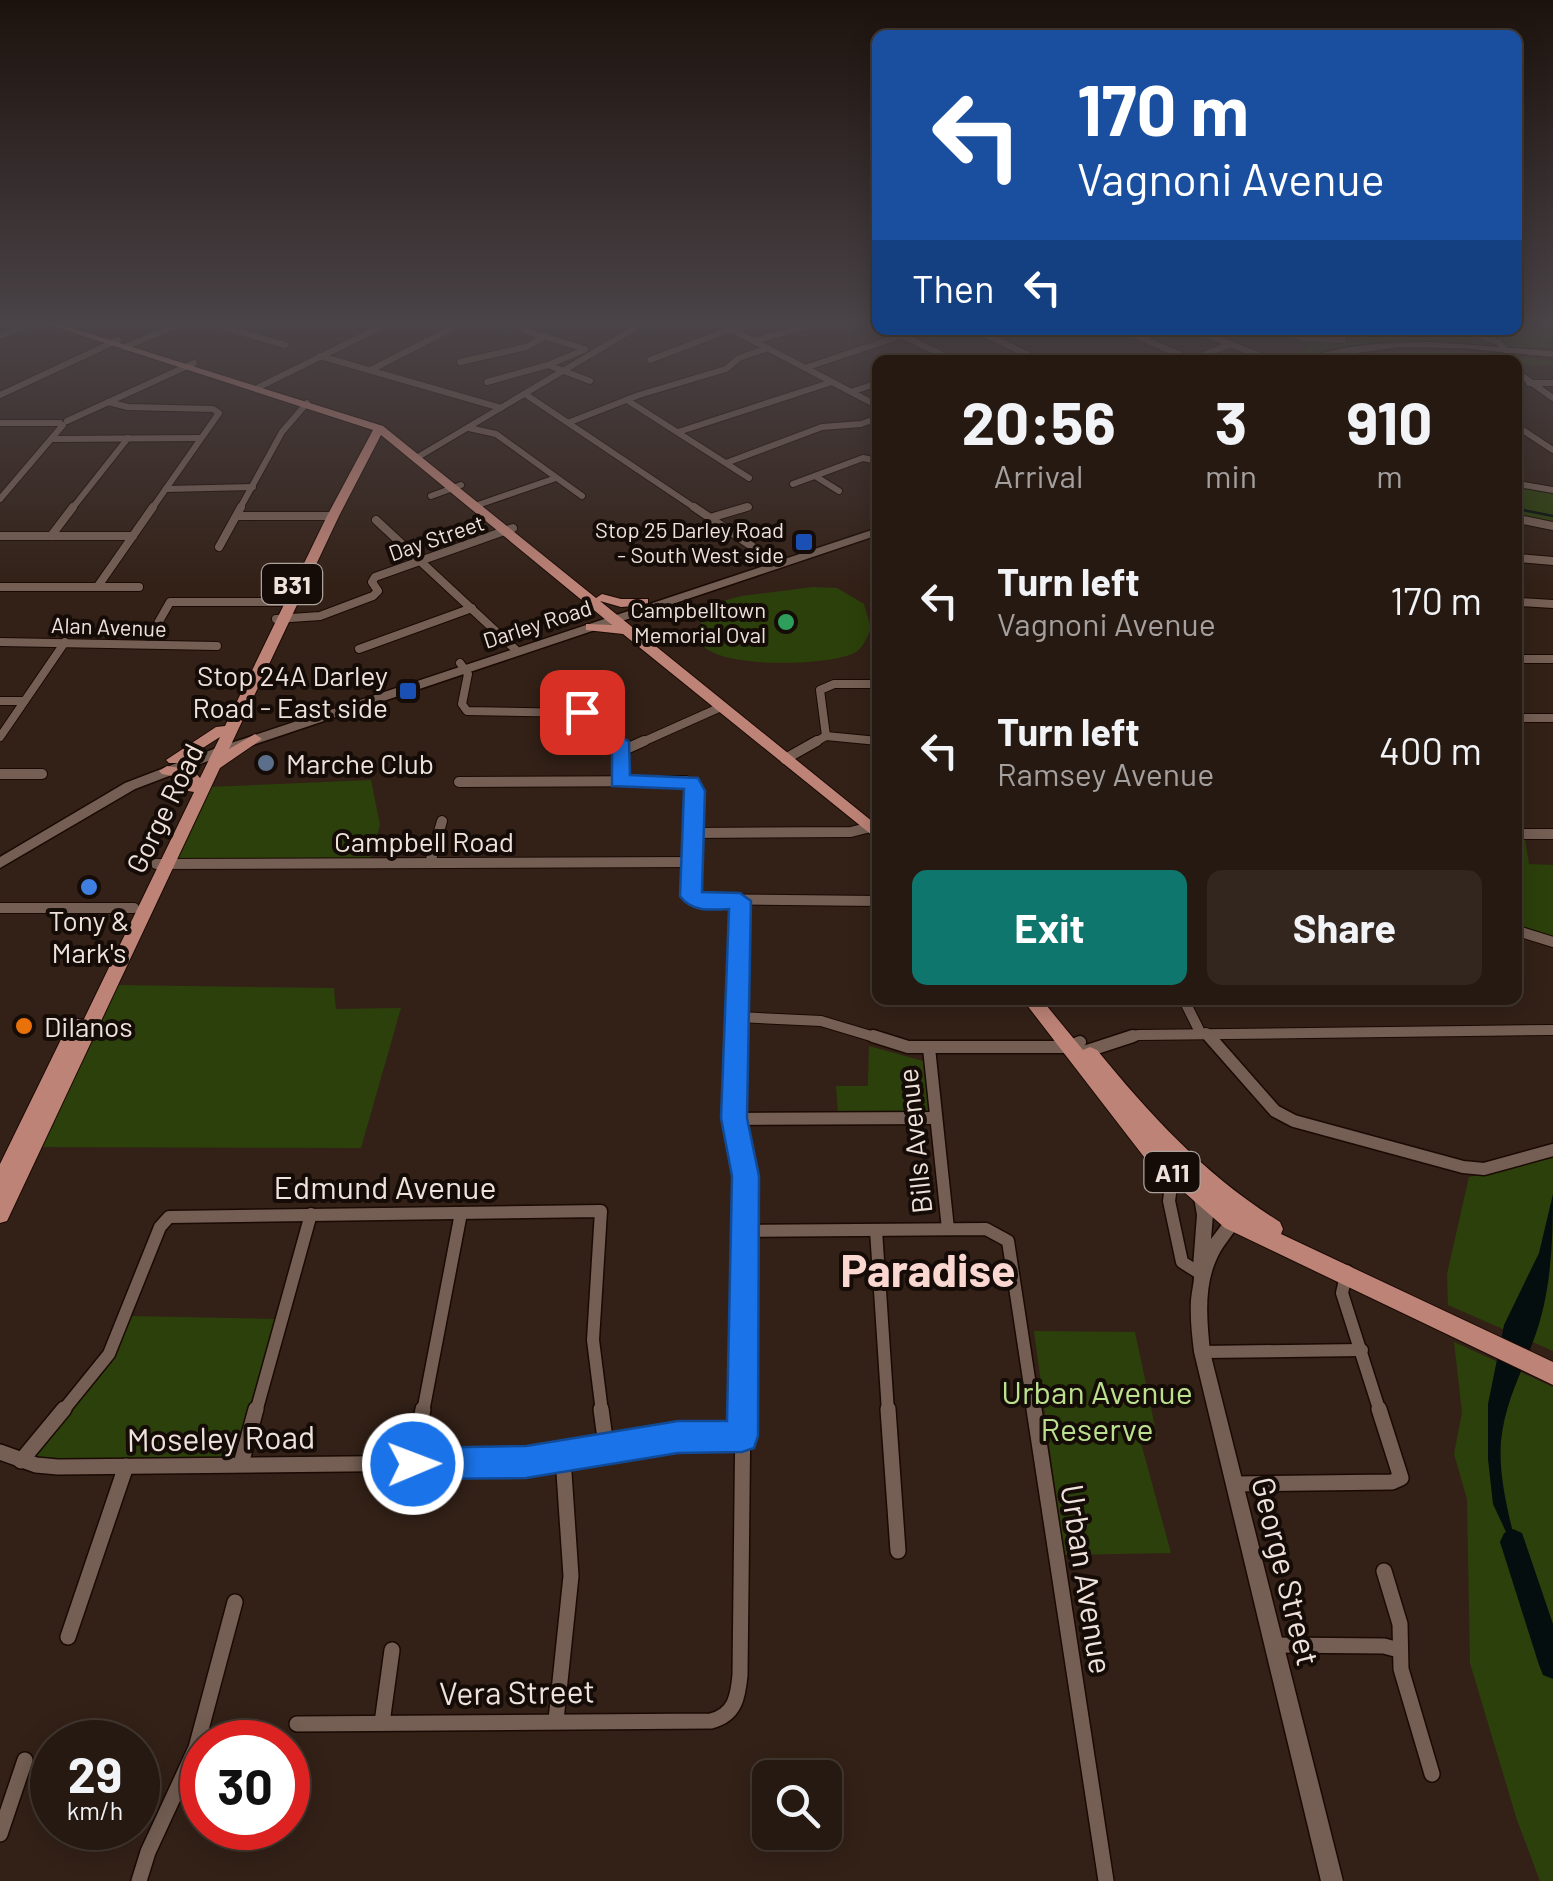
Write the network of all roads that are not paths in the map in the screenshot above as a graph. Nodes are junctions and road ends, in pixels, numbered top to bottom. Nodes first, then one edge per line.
1 (87, 412) edge
2 (219, 412) edge
3 (299, 412) edge
4 (334, 412) edge
5 (337, 412) edge
6 (495, 412) edge
7 (554, 412) edge
8 (601, 412) edge
9 (646, 412) edge
10 (740, 412) edge
11 (872, 420) edge
12 (363, 421) junction
13 (570, 422) junction
14 (0, 423) edge
15 (63, 423) junction
16 (382, 427) junction
17 (468, 428) junction
18 (1522, 430) edge
19 (678, 432) junction
20 (128, 438) junction
21 (201, 438) junction
22 (364, 438) junction
23 (53, 439) junction
24 (1553, 450) edge
25 (420, 456) junction
26 (872, 460) edge
27 (726, 463) junction
28 (814, 476) junction
29 (556, 478) junction
30 (748, 478) dead end
31 (793, 484) dead end
32 (1522, 485) edge
33 (457, 486) junction
34 (253, 488) junction
35 (166, 490) junction
36 (1553, 490) edge
37 (838, 492) dead end
38 (430, 496) dead end
39 (582, 496) dead end
40 (0, 499) edge
41 (480, 505) junction
42 (749, 507) dead end
43 (236, 516) junction
44 (328, 516) junction
45 (710, 518) junction
46 (376, 520) dead end
47 (1522, 521) edge
48 (872, 524) edge
49 (1553, 526) edge
50 (510, 530) junction
51 (872, 533) edge
52 (0, 536) edge
53 (51, 536) junction
54 (134, 536) junction
55 (219, 547) dead end
56 (1522, 558) edge
57 (420, 561) junction
58 (774, 562) junction
59 (1553, 562) edge
60 (98, 586) junction
61 (0, 587) edge
62 (139, 587) dead end
63 (177, 591) dead end
64 (597, 600) junction
65 (170, 602) junction
66 (284, 602) junction
67 (1522, 602) edge
68 (649, 604) junction
69 (1553, 604) edge
70 (472, 608) junction
71 (616, 615) junction
72 (281, 619) junction
73 (158, 623) dead end
74 (586, 625) junction
75 (636, 631) junction
76 (0, 642) edge
77 (65, 642) junction
78 (217, 646) dead end
79 (514, 648) junction
80 (359, 649) dead end
81 (1522, 659) edge
82 (1553, 659) edge
83 (462, 666) junction
84 (872, 684) edge
85 (0, 701) edge
86 (24, 701) junction
87 (722, 707) junction
88 (241, 713) junction
89 (1522, 718) edge
90 (1553, 718) edge
91 (260, 733) junction
92 (826, 736) junction
93 (0, 737) edge
94 (872, 741) edge
95 (219, 748) junction
96 (624, 750) junction
97 (791, 756) junction
98 (170, 766) junction
99 (0, 774) edge
100 (42, 774) dead end
101 (619, 781) junction
102 (459, 782) dead end
103 (193, 787) junction
104 (855, 816) junction
105 (442, 821) dead end
106 (872, 824) edge
107 (872, 825) edge
108 (872, 828) edge
109 (842, 832) junction
110 (693, 833) junction
111 (1522, 834) edge
112 (1553, 834) edge
113 (0, 855) edge
114 (692, 862) junction
115 (0, 863) edge
116 (430, 863) junction
117 (162, 864) junction
118 (740, 901) junction
119 (872, 901) edge
120 (0, 908) edge
121 (140, 908) junction
122 (1522, 932) edge
123 (1553, 942) edge
124 (116, 971) junction
125 (98, 982) junction
126 (1037, 1005) edge
127 (1050, 1005) edge
128 (1187, 1005) edge
129 (738, 1016) junction
130 (1553, 1030) edge
131 (1203, 1032) junction
132 (76, 1042) junction
133 (928, 1048) junction
134 (1078, 1049) junction
135 (734, 1118) junction
136 (935, 1118) junction
137 (1553, 1150) edge
138 (0, 1186) edge
139 (1171, 1186) dead end
140 (1201, 1196) junction
141 (0, 1214) edge
142 (311, 1214) junction
143 (461, 1214) junction
144 (1237, 1216) junction
145 (948, 1229) junction
146 (876, 1230) junction
147 (744, 1231) junction
148 (1347, 1272) junction
149 (1201, 1274) junction
150 (1479, 1334) junction
151 (1362, 1350) junction
152 (1202, 1352) junction
153 (1553, 1360) edge
154 (1553, 1374) edge
155 (742, 1436) junction
156 (606, 1446) junction
157 (0, 1452) edge
158 (563, 1458) junction
159 (21, 1461) junction
160 (241, 1464) junction
161 (413, 1464) junction
162 (126, 1466) junction
163 (1235, 1484) junction
164 (898, 1551) dead end
165 (1384, 1571) dead end
166 (235, 1602) dead end
167 (68, 1637) dead end
168 (1274, 1646) junction
169 (392, 1650) dead end
170 (1399, 1650) junction
171 (556, 1720) junction
172 (382, 1723) junction
173 (310, 1724) edge
174 (26, 1760) dead end
175 (1432, 1774) dead end
176 (0, 1834) edge
177 (139, 1881) edge
178 (1106, 1881) edge
179 (1332, 1881) edge

1 - 15 street
2 - 21 street
3 - 34 street
4 - 12 main road
5 - 16 main road
6 - 17 street
7 - 13 street
8 - 13 street
9 - 19 street
10 - 19 street
11 - 27 street
12 - 16 main road
12 - 22 main road
13 - 45 street
14 - 15 street
15 - 23 street
16 - 22 main road, Gorge Road / B31
16 - 25 main road
16 - 44 main road, Gorge Road / B31
17 - 25 street
17 - 29 street
18 - 24 street
19 - 27 street
20 - 21 street
20 - 23 street
20 - 53 street
21 - 35 street
22 - 44 main road, Gorge Road / B31
23 - 40 street
25 - 33 main road
26 - 28 street
27 - 30 street
28 - 31 street
28 - 37 street
29 - 39 street
29 - 41 street
32 - 36 street
33 - 38 street
33 - 41 main road
34 - 35 street
34 - 43 street
35 - 54 street
41 - 50 main road
42 - 45 street
43 - 44 street
43 - 55 street
44 - 66 main road, Gorge Road / B31
44 - 72 main road, Gorge Road / B31
45 - 58 street
46 - 57 street
47 - 49 street
48 - 58 main road, Darley Road
50 - 57 street, Day Street
50 - 64 main road
51 - 58 main road, Darley Road
52 - 53 street
53 - 54 street
54 - 60 street
56 - 59 street
57 - 70 street
57 - 72 street, Day Street
58 - 68 main road, Darley Road
60 - 61 street
60 - 62 street
63 - 65 street
64 - 68 main road
64 - 71 main road
64 - 74 main road
65 - 66 street
65 - 73 street
66 - 72 main road, Gorge Road / B31
67 - 69 street
68 - 71 main road, Darley Road
68 - 75 main road
70 - 79 street
70 - 80 street
71 - 74 main road, Darley Road
71 - 75 main road
72 - 88 main road, Gorge Road / B31
72 - 95 main road, Gorge Road / B31
74 - 75 main road
74 - 79 main road, Darley Road
75 - 87 main road
75 - 97 main road
76 - 77 street, Alan Avenue
77 - 78 street, Alan Avenue
77 - 86 street
79 - 83 main road, Darley Road
81 - 82 street
83 - 91 main road, Darley Road
83 - 96 street
84 - 92 street
85 - 86 street
86 - 93 street
87 - 96 street
87 - 97 main road
88 - 91 main road
88 - 95 main road, Gorge Road / B31
89 - 90 street
91 - 95 main road
91 - 95 main road, Darley Road
92 - 94 street
92 - 97 street
95 - 98 main road
95 - 98 main road, Darley Road
95 - 103 main road, Gorge Road / B31
95 - 117 main road, Gorge Road / B31
96 - 101 street
97 - 104 main road
97 - 106 main road
98 - 103 main road
98 - 113 main road
98 - 115 main road
99 - 100 street
101 - 102 street
101 - 110 street
103 - 117 main road, Gorge Road / B31
104 - 107 main road
104 - 109 street
105 - 116 street
108 - 109 street
109 - 110 street
110 - 114 street
111 - 112 street
114 - 116 street, Campbell Road
114 - 118 street
116 - 117 street, Campbell Road
117 - 121 main road, Gorge Road / B31
118 - 119 street
118 - 129 street
120 - 121 street
121 - 124 main road, Gorge Road / B31
121 - 125 main road, Gorge Road / B31
122 - 123 street
124 - 125 main road
124 - 132 main road, Gorge Road / B31
125 - 132 main road, Gorge Road / B31
126 - 134 main road, A11
127 - 134 main road, A11
128 - 131 street
129 - 133 street
129 - 135 street
130 - 131 street
131 - 134 street
131 - 137 street
132 - 138 main road, Gorge Road / B31
132 - 141 main road, Gorge Road / B31
133 - 134 street
133 - 136 street, Bills Avenue
134 - 140 main road, A11
134 - 144 main road, A11
135 - 136 street
135 - 147 street
136 - 145 street, Bills Avenue
139 - 149 street
140 - 144 main road, A11
140 - 149 street, George Street
142 - 143 street, Edmund Avenue
142 - 159 street, Edmund Avenue
142 - 160 street
143 - 156 street, Edmund Avenue
143 - 161 street
144 - 148 main road, A11
144 - 149 street, George Street
145 - 146 street
145 - 178 street, Urban Avenue
146 - 147 street
146 - 164 street
147 - 155 street
148 - 150 main road, A11
148 - 151 street
149 - 152 street, George Street
150 - 153 main road, A11
150 - 154 main road, A11
151 - 152 street
151 - 163 street
152 - 163 street, George Street
155 - 156 street, Moseley Road
155 - 171 street, Vera Street
156 - 158 street, Moseley Road
157 - 159 street, Moseley Road
158 - 161 street, Moseley Road
158 - 171 street
159 - 162 street, Moseley Road
160 - 161 street, Moseley Road
160 - 162 street, Moseley Road
162 - 167 street
163 - 168 street, George Street
165 - 170 street
166 - 177 street
168 - 170 street
168 - 179 street, George Street
169 - 172 street
170 - 175 street
171 - 172 street, Vera Street
172 - 173 street, Vera Street
174 - 176 street

